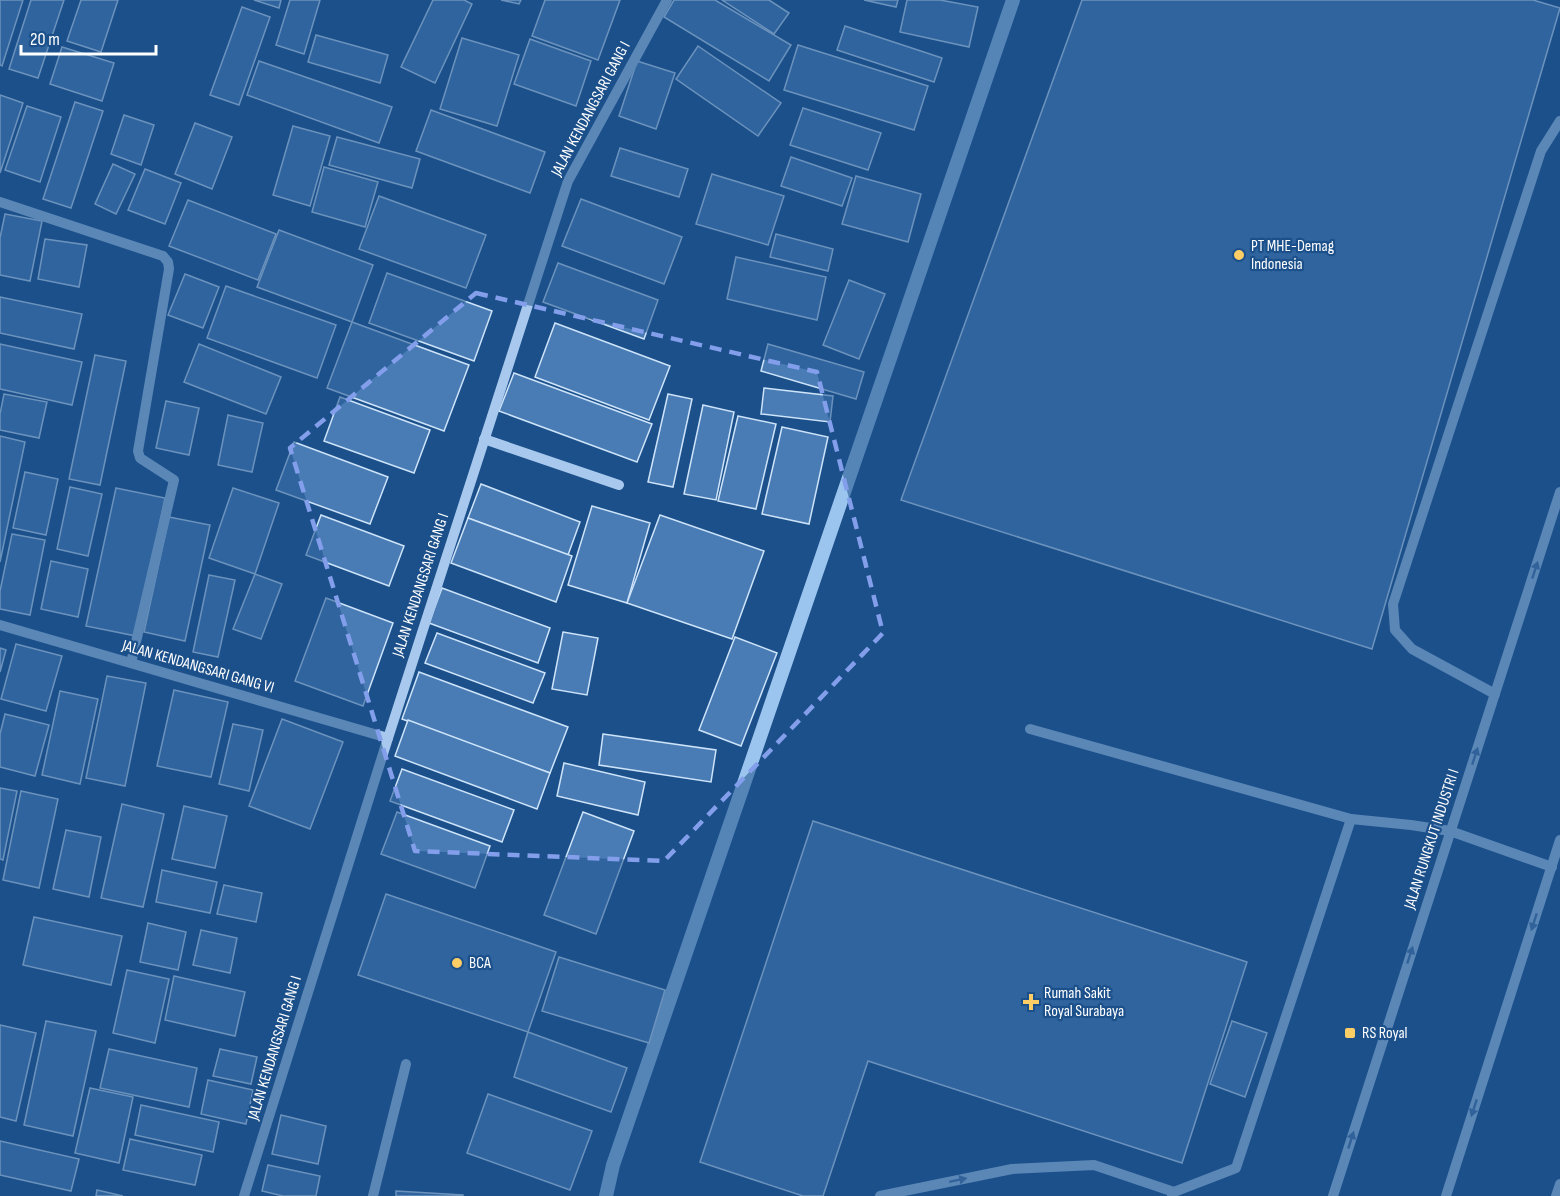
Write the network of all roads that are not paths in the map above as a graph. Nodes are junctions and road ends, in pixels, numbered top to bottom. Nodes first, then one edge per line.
1 (667, 0) edge
2 (1560, 120) edge
3 (0, 202) edge
4 (484, 439) junction
5 (620, 485) dead end
6 (1560, 492) edge
7 (0, 625) edge
8 (131, 663) junction
9 (1495, 694) junction
10 (1030, 729) dead end
11 (388, 738) junction
12 (1351, 819) junction
13 (1450, 831) junction
14 (1560, 840) edge
15 (1552, 867) junction
16 (406, 1064) dead end
17 (1560, 1184) edge
18 (1173, 1194) edge
19 (244, 1196) edge
20 (373, 1196) edge
21 (880, 1196) edge
22 (1333, 1196) edge
23 (1446, 1196) edge
24 (1556, 1196) edge

1 - 4 street, JALAN KENDANGSARI GANG I
2 - 9 street
3 - 8 street
4 - 5 street
4 - 11 street, JALAN KENDANGSARI GANG I
9 -> 6 street, JALAN RUNGKUT INDUSTRI I
7 - 8 street, JALAN KENDANGSARI GANG VI
8 - 11 street, JALAN KENDANGSARI GANG VI
13 -> 9 street, JALAN RUNGKUT INDUSTRI I
10 - 12 street
11 - 19 street, JALAN KENDANGSARI GANG I
12 - 13 street
12 - 18 street
13 - 15 street
22 -> 13 street, JALAN RUNGKUT INDUSTRI I
14 - 15 street
15 -> 23 street
16 - 20 street
17 - 24 street
21 -> 18 street

